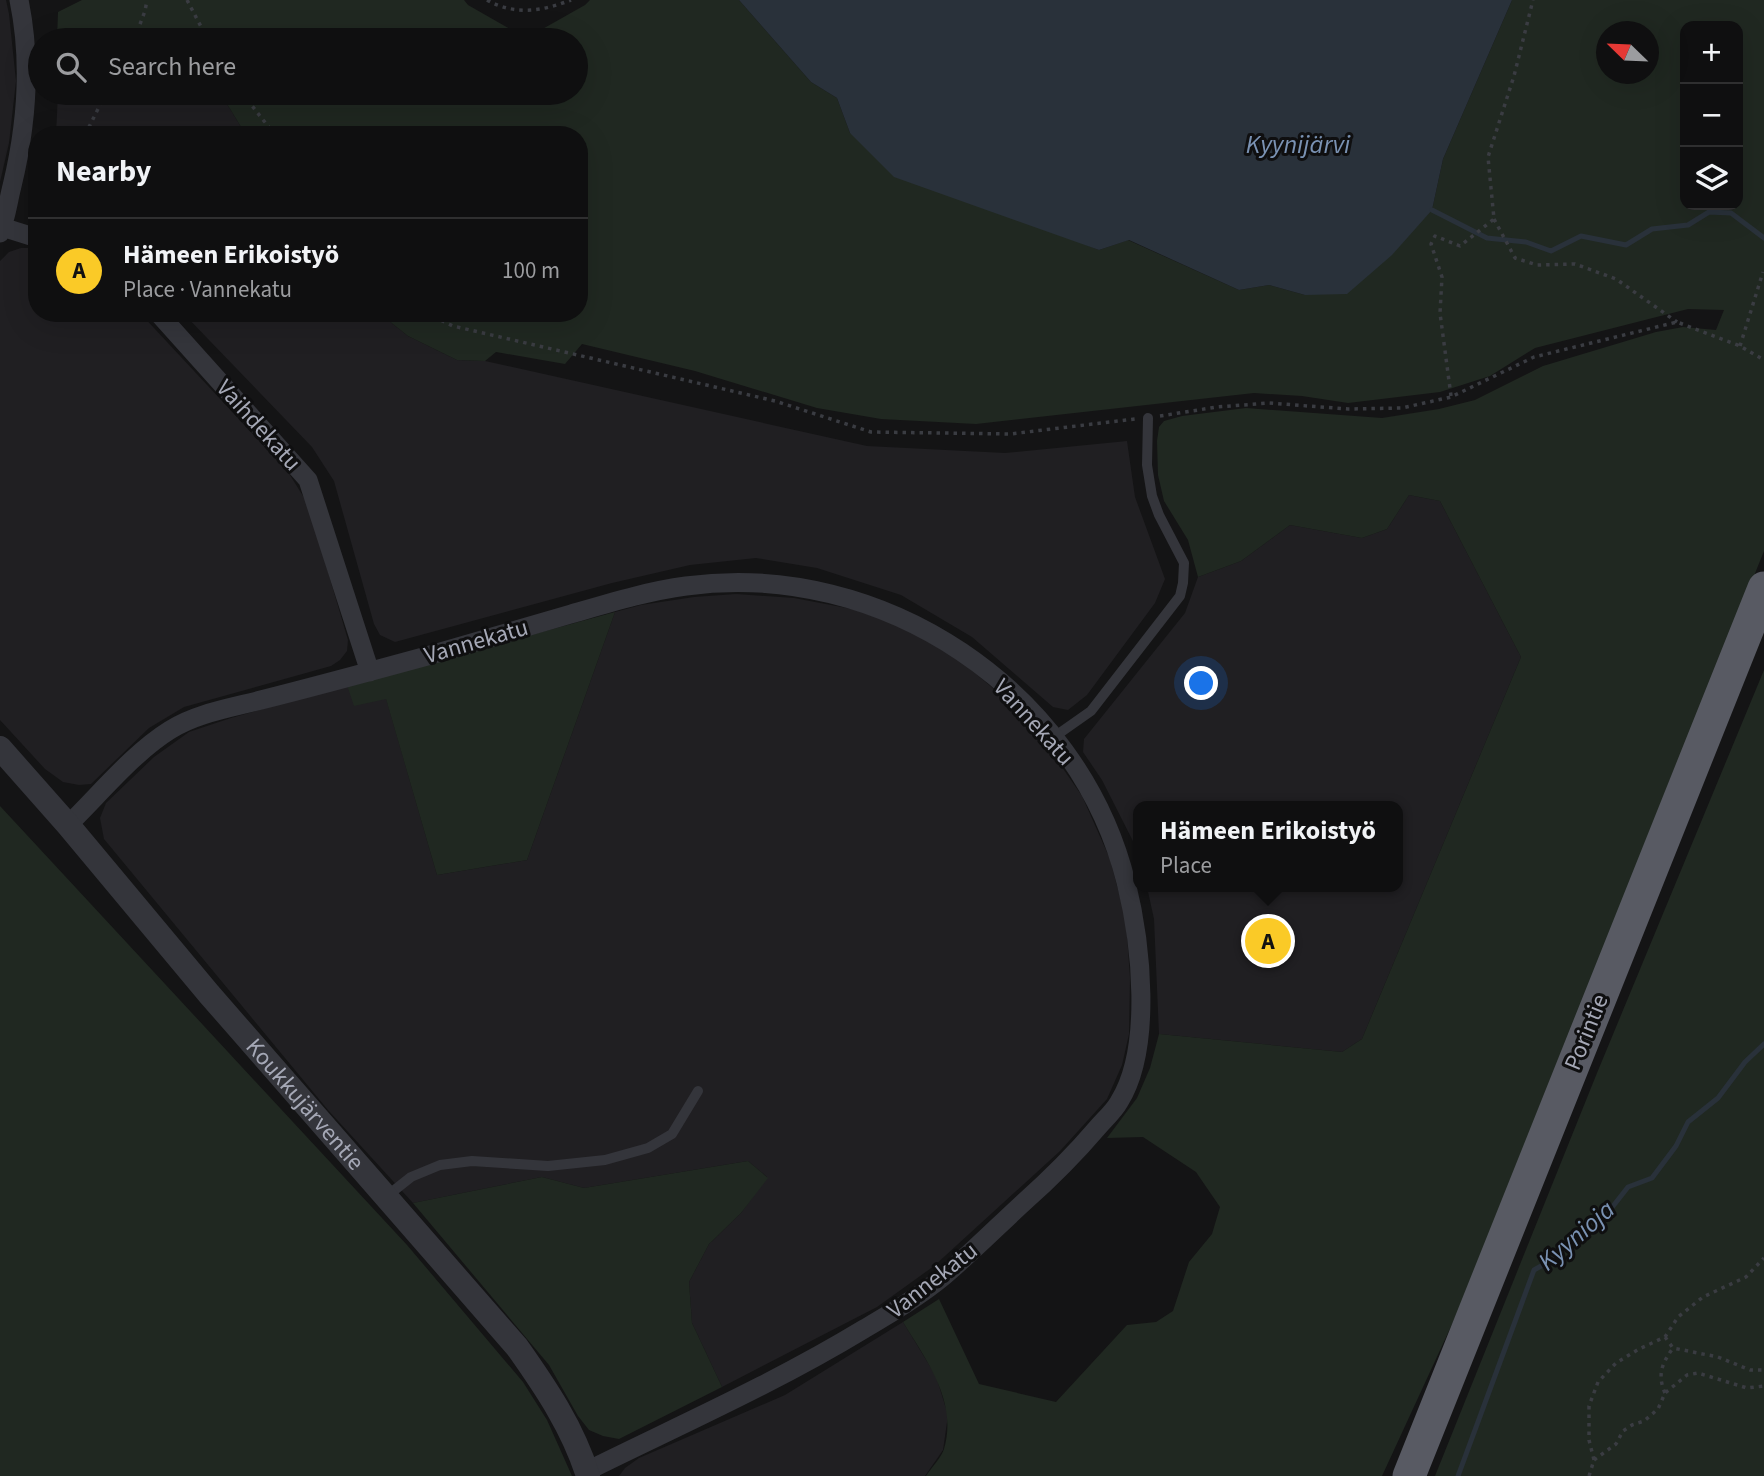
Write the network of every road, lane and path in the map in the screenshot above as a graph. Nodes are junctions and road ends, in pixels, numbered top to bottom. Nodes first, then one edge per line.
1 (19, 0) edge
2 (147, 0) edge
3 (187, 0) edge
4 (487, 0) edge
5 (572, 0) edge
6 (1533, 0) edge
7 (139, 28) edge
8 (202, 28) edge
9 (100, 105) edge
10 (251, 105) edge
11 (90, 126) edge
12 (268, 126) edge
13 (1493, 219) junction
14 (1, 230) edge
15 (28, 236) edge
16 (1763, 272) edge
17 (1676, 321) junction
18 (166, 322) edge
19 (445, 322) edge
20 (1740, 346) junction
21 (1764, 360) edge
22 (1451, 397) junction
23 (1148, 418) junction
24 (1764, 588) edge
25 (370, 672) junction
26 (1054, 737) junction
27 (0, 748) edge
28 (68, 825) junction
29 (698, 1091) dead end
30 (387, 1196) junction
31 (1764, 1258) edge
32 (1665, 1337) junction
33 (1673, 1348) junction
34 (1764, 1370) edge
35 (1764, 1386) edge
36 (1665, 1393) junction
37 (1594, 1460) junction
38 (587, 1474) edge
39 (1409, 1476) edge
40 (1589, 1476) edge

1 - 14 street
2 - 7 path
3 - 8 path
4 - 5 path
6 - 13 path
9 - 11 path
10 - 12 path
13 - 17 path
13 - 22 path
14 - 15 street
16 - 20 path
17 - 20 path
17 - 22 path
18 - 25 street, Vaihdekatu
19 - 23 path
20 - 21 path
22 - 23 path
23 - 26 lane
24 - 39 highway, Porintie
25 - 26 street, Vannekatu
25 - 28 street, Vannekatu
26 - 38 street, Vannekatu
27 - 28 street, Koukkujärventie
28 - 30 street, Koukkujärventie
29 - 30 lane
30 - 38 street, Koukkujärventie
31 - 32 path
32 - 33 path
32 - 37 path
33 - 34 path
33 - 36 path
35 - 36 path
36 - 37 path
37 - 40 path

